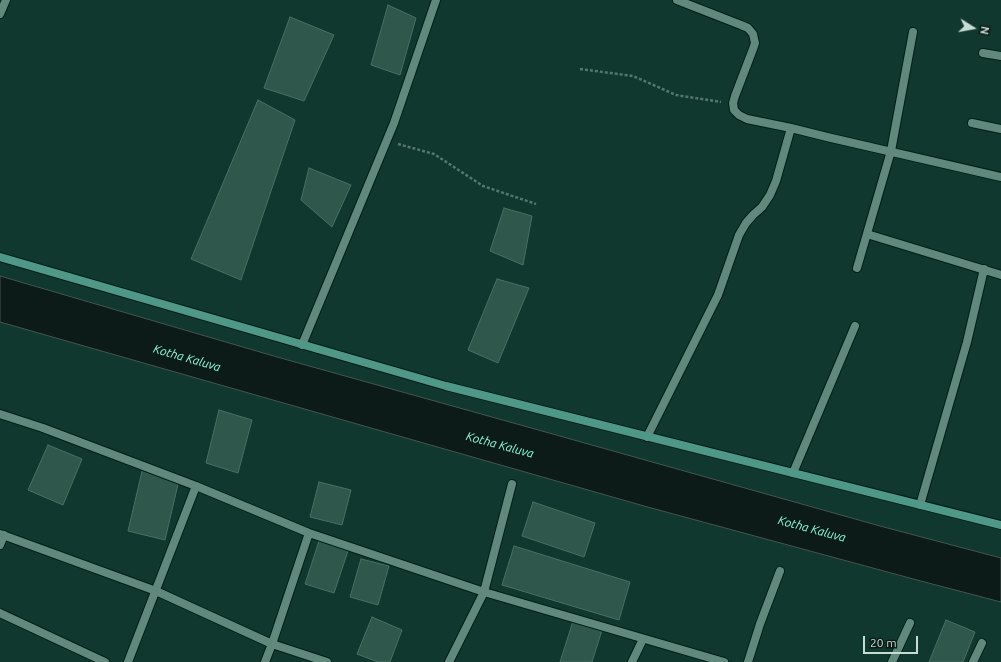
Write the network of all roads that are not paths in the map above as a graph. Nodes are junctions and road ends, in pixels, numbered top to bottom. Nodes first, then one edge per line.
1 (6, 0) edge
2 (436, 0) edge
3 (677, 0) edge
4 (0, 14) edge
5 (913, 32) dead end
6 (984, 53) dead end
7 (1001, 56) edge
8 (972, 123) dead end
9 (791, 128) junction
10 (1001, 129) edge
11 (891, 152) junction
12 (1001, 177) edge
13 (867, 234) junction
14 (0, 257) edge
15 (857, 268) dead end
16 (984, 269) junction
17 (1001, 274) edge
18 (856, 326) dead end
19 (302, 344) junction
20 (0, 414) edge
21 (647, 437) junction
22 (793, 473) junction
23 (512, 484) dead end
24 (196, 486) junction
25 (920, 505) junction
26 (1001, 525) edge
27 (309, 533) junction
28 (2, 535) edge
29 (0, 545) edge
30 (780, 571) dead end
31 (156, 592) junction
32 (484, 592) junction
33 (0, 613) edge
34 (910, 623) dead end
35 (643, 639) junction
36 (982, 643) dead end
37 (272, 644) junction
38 (105, 662) edge
39 (128, 662) edge
40 (265, 662) edge
41 (327, 662) edge
42 (449, 662) edge
43 (632, 662) edge
44 (724, 662) edge
45 (748, 662) edge
46 (892, 662) edge
47 (973, 662) edge

1 - 4 street
2 - 19 street
3 - 9 street
5 - 11 street
6 - 7 street
8 - 10 street
9 - 11 street
9 - 21 street
11 - 12 street
11 - 13 street
13 - 15 street
13 - 16 street
14 - 19 main road
16 - 17 street
16 - 25 street
18 - 22 street
19 - 21 main road
20 - 24 street
21 - 22 main road
22 - 25 main road
23 - 32 street
24 - 27 street
24 - 31 street
25 - 26 main road
27 - 32 street
27 - 37 street
28 - 29 street
28 - 31 street
30 - 45 street
31 - 37 street
31 - 39 street
32 - 35 street
32 - 42 street
33 - 38 street
34 - 46 street
35 - 43 street
35 - 44 street
36 - 47 street
37 - 40 street
37 - 41 street

